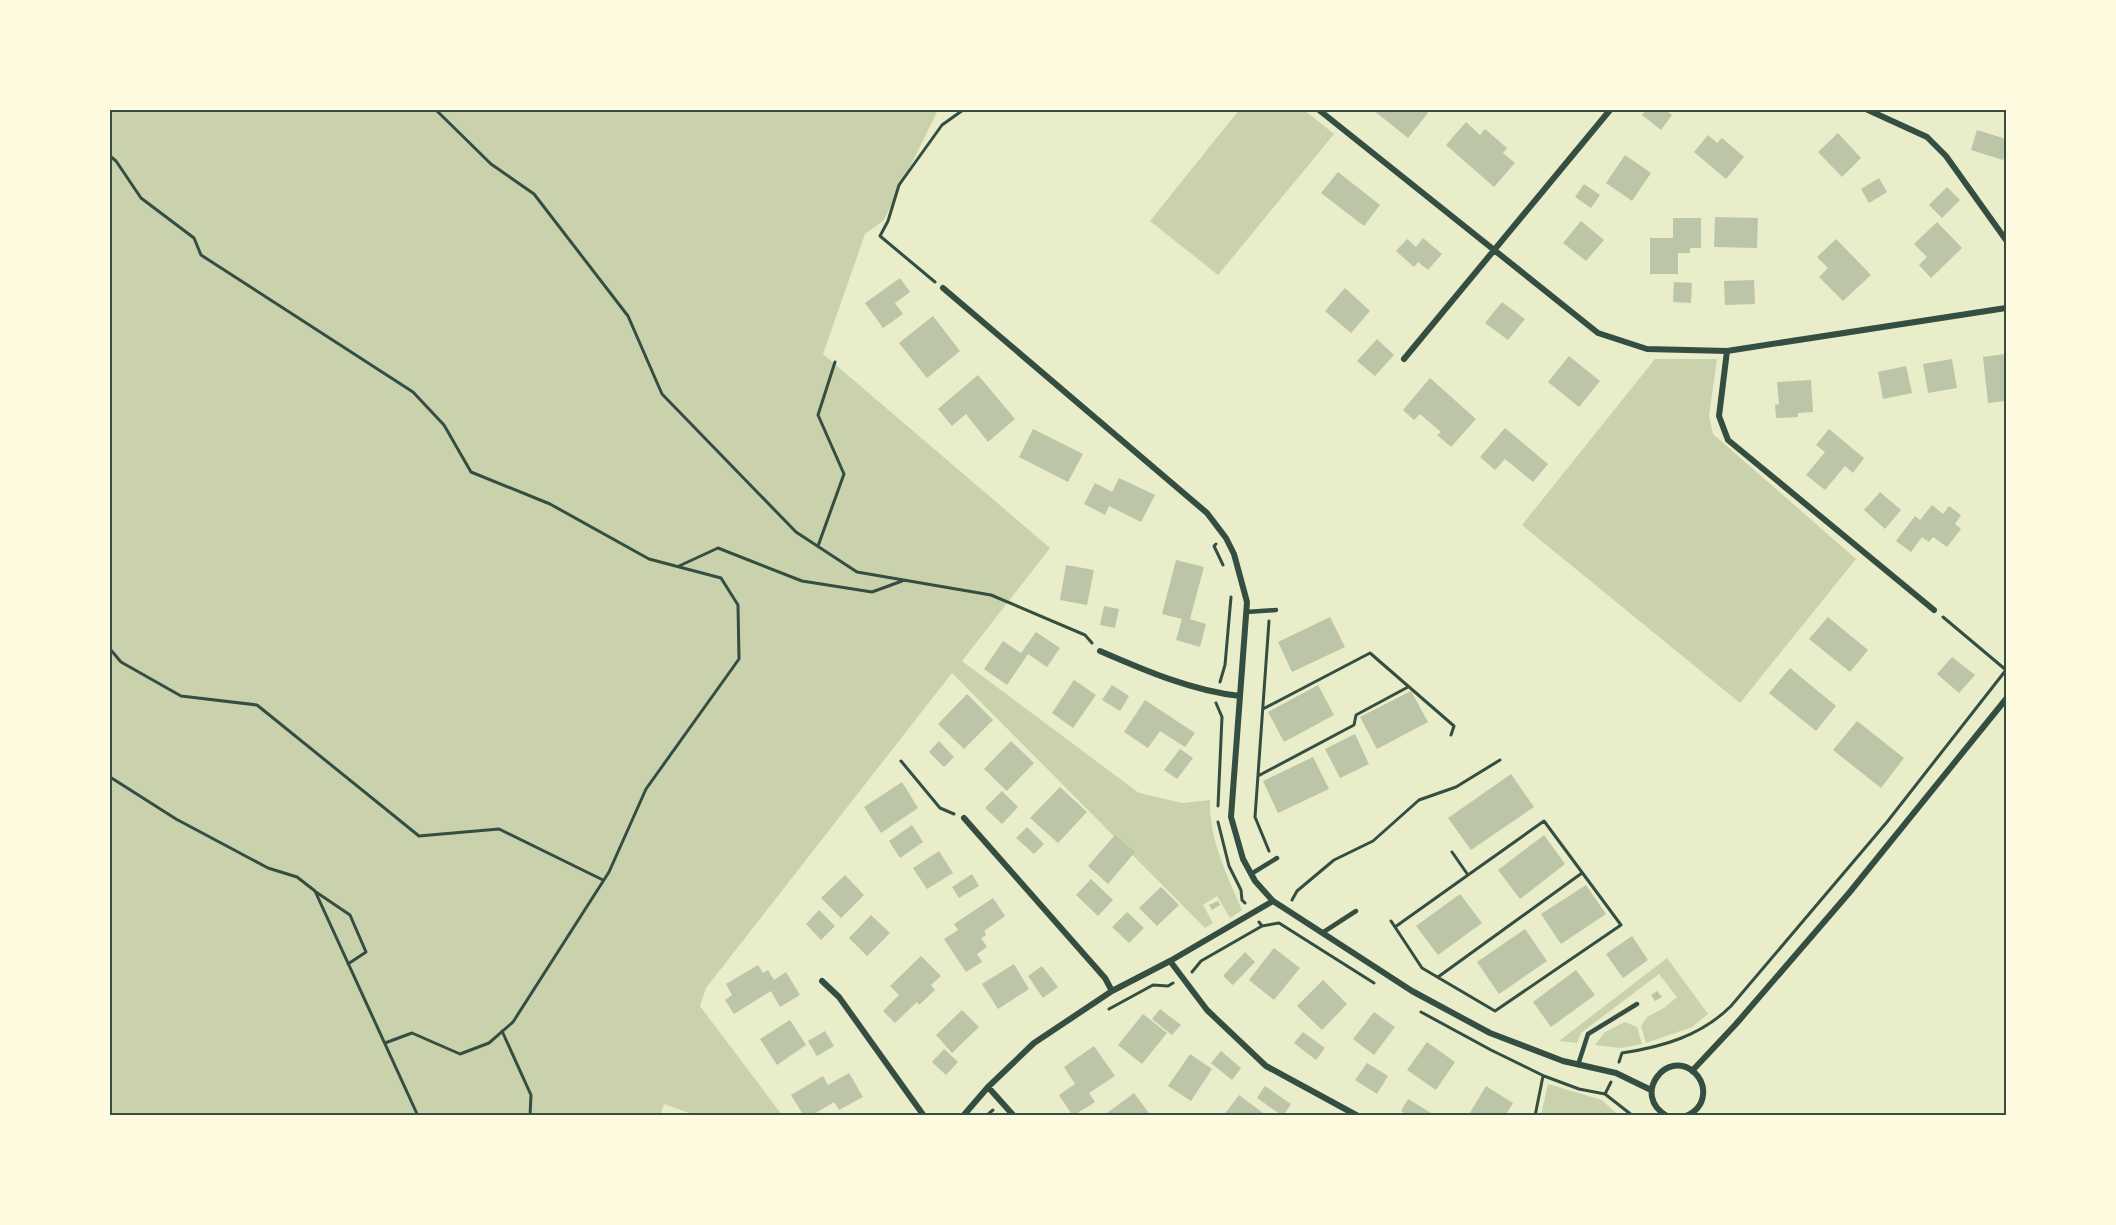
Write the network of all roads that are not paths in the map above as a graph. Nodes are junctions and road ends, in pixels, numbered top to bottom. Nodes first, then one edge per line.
1 (1319, 110) edge
2 (1610, 110) edge
3 (1868, 110) edge
4 (2007, 240) edge
5 (1493, 250) junction
6 (943, 288) road end
7 (2007, 308) edge
8 (1727, 351) junction
9 (1404, 359) dead end
10 (1276, 610) dead end
11 (1935, 610) road end
12 (1246, 612) junction
13 (1100, 651) road end
14 (1240, 696) junction
15 (2007, 699) edge
16 (964, 818) road end
17 (1275, 860) road end
18 (1251, 874) junction
19 (1273, 901) junction
20 (1356, 911) dead end
21 (1322, 933) junction
22 (1170, 961) junction
23 (822, 981) dead end
24 (1112, 990) junction
25 (1637, 1004) dead end
26 (1578, 1065) junction
27 (1692, 1071) junction
28 (988, 1086) junction
29 (1651, 1090) junction
30 (924, 1116) edge
31 (963, 1116) edge
32 (1014, 1116) edge
33 (1358, 1116) edge
34 (1667, 1116) edge
35 (1686, 1116) edge

1 - 5 street
2 - 5 street
3 - 4 street
5 - 8 street
5 - 9 street
6 - 12 street
7 - 8 street
8 - 11 street
10 - 12 lane
12 - 14 street
13 - 14 street
14 - 18 street
15 - 27 street
16 - 24 street
17 - 18 lane
18 - 19 street
19 - 21 street
19 - 22 street
20 - 21 lane
21 - 26 street
22 - 24 street
22 - 33 street
23 - 30 street
24 - 28 street
25 - 26 lane
26 - 29 street
27 - 29 street
27 - 35 street
28 - 31 street
28 - 32 street
29 - 34 street

